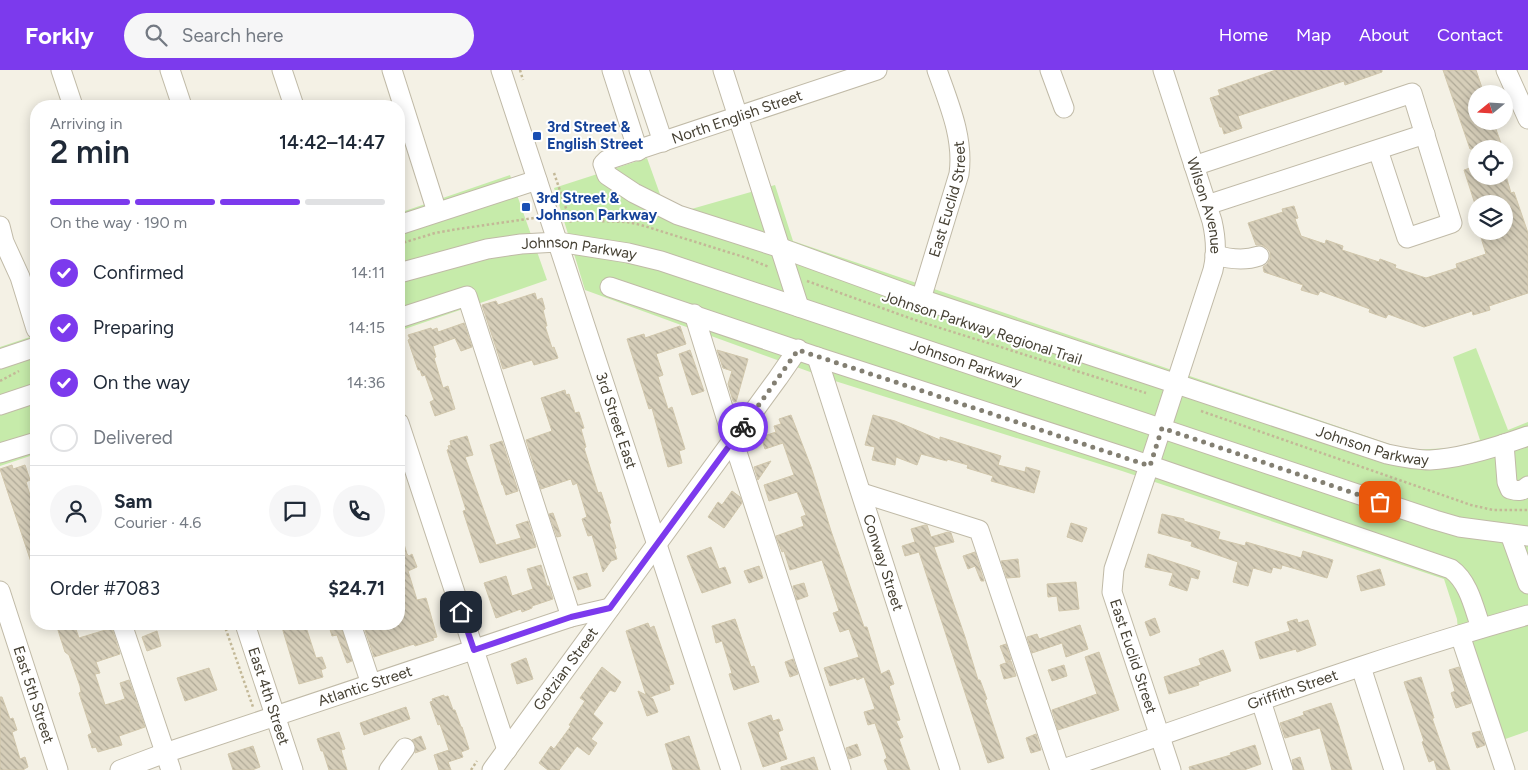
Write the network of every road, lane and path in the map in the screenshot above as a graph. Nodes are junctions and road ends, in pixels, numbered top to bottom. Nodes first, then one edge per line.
1 (62, 70) edge
2 (170, 70) edge
3 (282, 70) edge
4 (392, 70) edge
5 (501, 70) edge
6 (520, 70) edge
7 (612, 70) edge
8 (639, 70) edge
9 (723, 70) edge
10 (877, 70) edge
11 (938, 70) edge
12 (1050, 70) edge
13 (1163, 70) edge
14 (1506, 70) edge
15 (526, 89) dead end
16 (71, 100) edge
17 (180, 100) edge
18 (292, 100) edge
19 (402, 100) edge
20 (1064, 108) dead end
21 (405, 111) edge
22 (738, 117) junction
23 (1528, 119) edge
24 (1424, 134) junction
25 (663, 142) junction
26 (1378, 150) junction
27 (638, 151) junction
28 (1194, 166) junction
29 (604, 169) joint
30 (545, 175) junction
31 (1207, 205) junction
32 (437, 212) junction
33 (535, 219) dead end
34 (405, 223) edge
35 (0, 226) edge
36 (405, 242) edge
37 (558, 242) junction
38 (782, 248) junction
39 (1215, 255) junction
40 (1259, 256) dead end
41 (769, 267) dead end
42 (405, 271) edge
43 (807, 281) dead end
44 (610, 287) dead end
45 (921, 299) junction
46 (799, 307) junction
47 (30, 310) edge
48 (694, 314) junction
49 (405, 316) edge
50 (30, 349) edge
51 (798, 350) junction
52 (817, 357) junction
53 (0, 359) edge
54 (19, 371) dead end
55 (0, 381) edge
56 (1176, 384) junction
57 (1152, 394) dead end
58 (30, 395) edge
59 (0, 405) edge
60 (1196, 409) dead end
61 (1162, 428) junction
62 (1528, 436) edge
63 (733, 440) junction
64 (405, 441) edge
65 (30, 444) edge
66 (1504, 444) junction
67 (0, 453) edge
68 (1150, 466) junction
69 (1528, 486) edge
70 (862, 493) junction
71 (1528, 510) edge
72 (1519, 535) edge
73 (657, 543) junction
74 (1528, 584) edge
75 (0, 591) edge
76 (610, 608) junction
77 (1528, 615) edge
78 (571, 617) junction
79 (1481, 628) junction
80 (124, 630) edge
81 (226, 630) edge
82 (247, 630) edge
83 (353, 630) edge
84 (1460, 635) junction
85 (474, 650) junction
86 (1361, 667) junction
87 (372, 684) junction
88 (1261, 701) junction
89 (257, 709) dead end
90 (276, 716) junction
91 (1160, 737) junction
92 (405, 748) dead end
93 (507, 750) junction
94 (168, 762) edge
95 (58, 770) edge
96 (120, 770) edge
97 (293, 770) edge
98 (389, 770) edge
99 (492, 770) edge
100 (732, 770) edge
101 (841, 770) edge
102 (950, 770) edge
103 (1060, 770) edge
104 (1170, 770) edge
105 (1283, 770) edge
106 (1394, 770) edge
107 (1505, 770) edge

1 - 16 street
2 - 17 street
3 - 18 street
4 - 19 street
5 - 30 street, 3rd Street East
6 - 15 path
7 - 27 street
8 - 25 street
9 - 22 street
10 - 22 street, North English Street
11 - 45 street, East Euclid Street
12 - 20 street
13 - 28 street, Wilson Avenue
14 - 23 street
21 - 32 street
22 - 25 street, North English Street
22 - 38 street
24 - 26 street
24 - 26 street
24 - 28 street
25 - 27 street, North English Street
26 - 31 street
27 - 29 street, North English Street
28 - 31 street, Wilson Avenue
29 - 38 street, Johnson Parkway
30 - 32 street
30 - 37 street, 3rd Street East
30 - 41 path
31 - 39 street, Wilson Avenue
32 - 34 street
33 - 36 path
35 - 47 street
37 - 42 street, Johnson Parkway
37 - 46 street, Johnson Parkway
37 - 73 street, 3rd Street East
38 - 45 street, Johnson Parkway
38 - 46 street
39 - 40 street
39 - 56 street, Wilson Avenue
43 - 57 path, Johnson Parkway Regional Trail
44 - 48 street
45 - 56 street, Johnson Parkway
46 - 61 street, Johnson Parkway
48 - 51 street
48 - 63 street
49 - 78 street
50 - 53 street
51 - 52 street
51 - 63 street, Gotzian Street
52 - 68 street
52 - 70 street, Conway Street
54 - 55 path
56 - 61 street, Wilson Avenue
56 - 66 street, Johnson Parkway
58 - 59 street
60 - 71 path
61 - 68 street, East Euclid Street
61 - 72 street, Johnson Parkway
62 - 66 street, Johnson Parkway
63 - 73 street, Gotzian Street
63 - 101 street
64 - 85 street
65 - 67 street
66 - 69 street
68 - 79 street
68 - 91 street, East Euclid Street
70 - 102 street, Conway Street
70 - 103 street
72 - 74 street
73 - 76 street, Gotzian Street
73 - 100 street, 3rd Street East
75 - 95 street, East 5th Street
76 - 78 street, Atlantic Street
76 - 93 street, Gotzian Street
77 - 79 street, Griffith Street
78 - 85 street, Atlantic Street
79 - 84 street, Griffith Street
80 - 94 street
81 - 89 path
82 - 90 street, East 4th Street
83 - 87 street
84 - 86 street, Griffith Street
84 - 107 street
85 - 87 street, Atlantic Street
85 - 93 street
86 - 88 street, Griffith Street
86 - 106 street
87 - 90 street, Atlantic Street
88 - 91 street, Griffith Street
88 - 105 street
90 - 94 street, Atlantic Street
90 - 97 street, East 4th Street
91 - 103 street, Griffith Street
91 - 104 street, East Euclid Street
92 - 98 street
93 - 99 street, Gotzian Street
94 - 96 street, Atlantic Street

